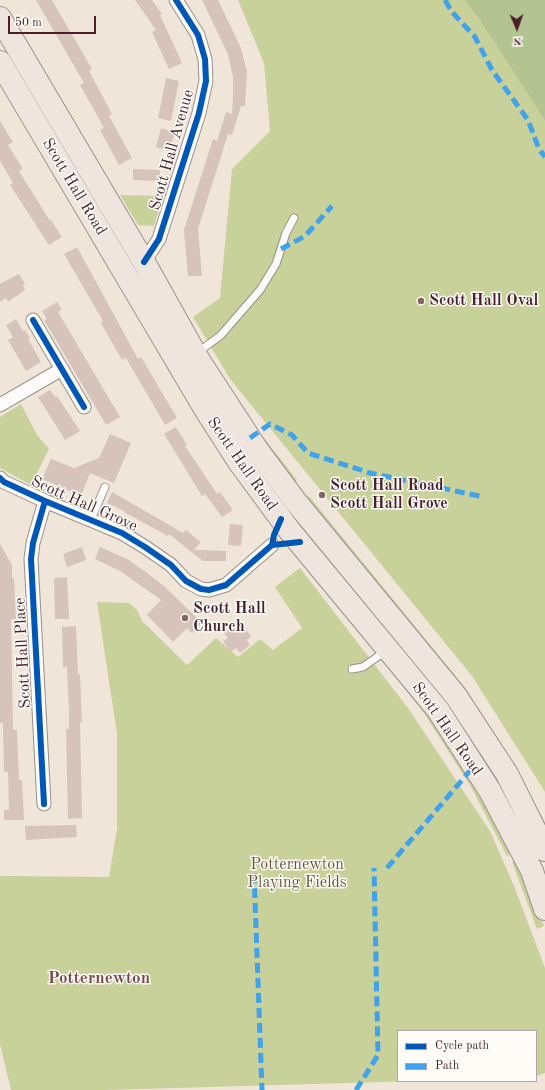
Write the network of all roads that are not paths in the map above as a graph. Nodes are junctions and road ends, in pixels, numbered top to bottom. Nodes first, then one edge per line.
1 (176, 0) edge
2 (0, 18) edge
3 (0, 62) edge
4 (294, 218) dead end
5 (144, 262) junction
6 (125, 274) junction
7 (32, 320) dead end
8 (196, 354) junction
9 (62, 369) junction
10 (0, 405) edge
11 (84, 407) dead end
12 (270, 468) junction
13 (253, 481) junction
14 (2, 483) edge
15 (105, 487) dead end
16 (45, 501) junction
17 (91, 520) junction
18 (272, 545) dead end
19 (347, 562) junction
20 (329, 577) junction
21 (388, 649) junction
22 (352, 669) dead end
23 (517, 792) junction
24 (44, 804) dead end
25 (496, 804) junction
26 (545, 850) edge
27 (545, 909) edge

1 - 5 street, Scott Hall Avenue
2 - 5 highway, Scott Hall Road
3 - 6 highway, Scott Hall Road
4 - 8 lane
5 - 6 highway
5 - 8 highway, Scott Hall Road
6 - 13 highway, Scott Hall Road
7 - 9 street
8 - 12 highway, Scott Hall Road
9 - 10 street
9 - 11 street
12 - 13 highway
12 - 19 highway, Scott Hall Road
13 - 20 highway, Scott Hall Road
14 - 16 street, Scott Hall Grove
15 - 17 lane
16 - 17 street, Scott Hall Grove
16 - 24 street, Scott Hall Place
17 - 18 street, Scott Hall Grove
19 - 20 highway
19 - 23 highway, Scott Hall Road
20 - 21 highway, Scott Hall Road
21 - 22 lane
21 - 25 highway, Scott Hall Road
23 - 25 highway
23 - 26 highway, Scott Hall Road
25 - 27 highway, Scott Hall Road

